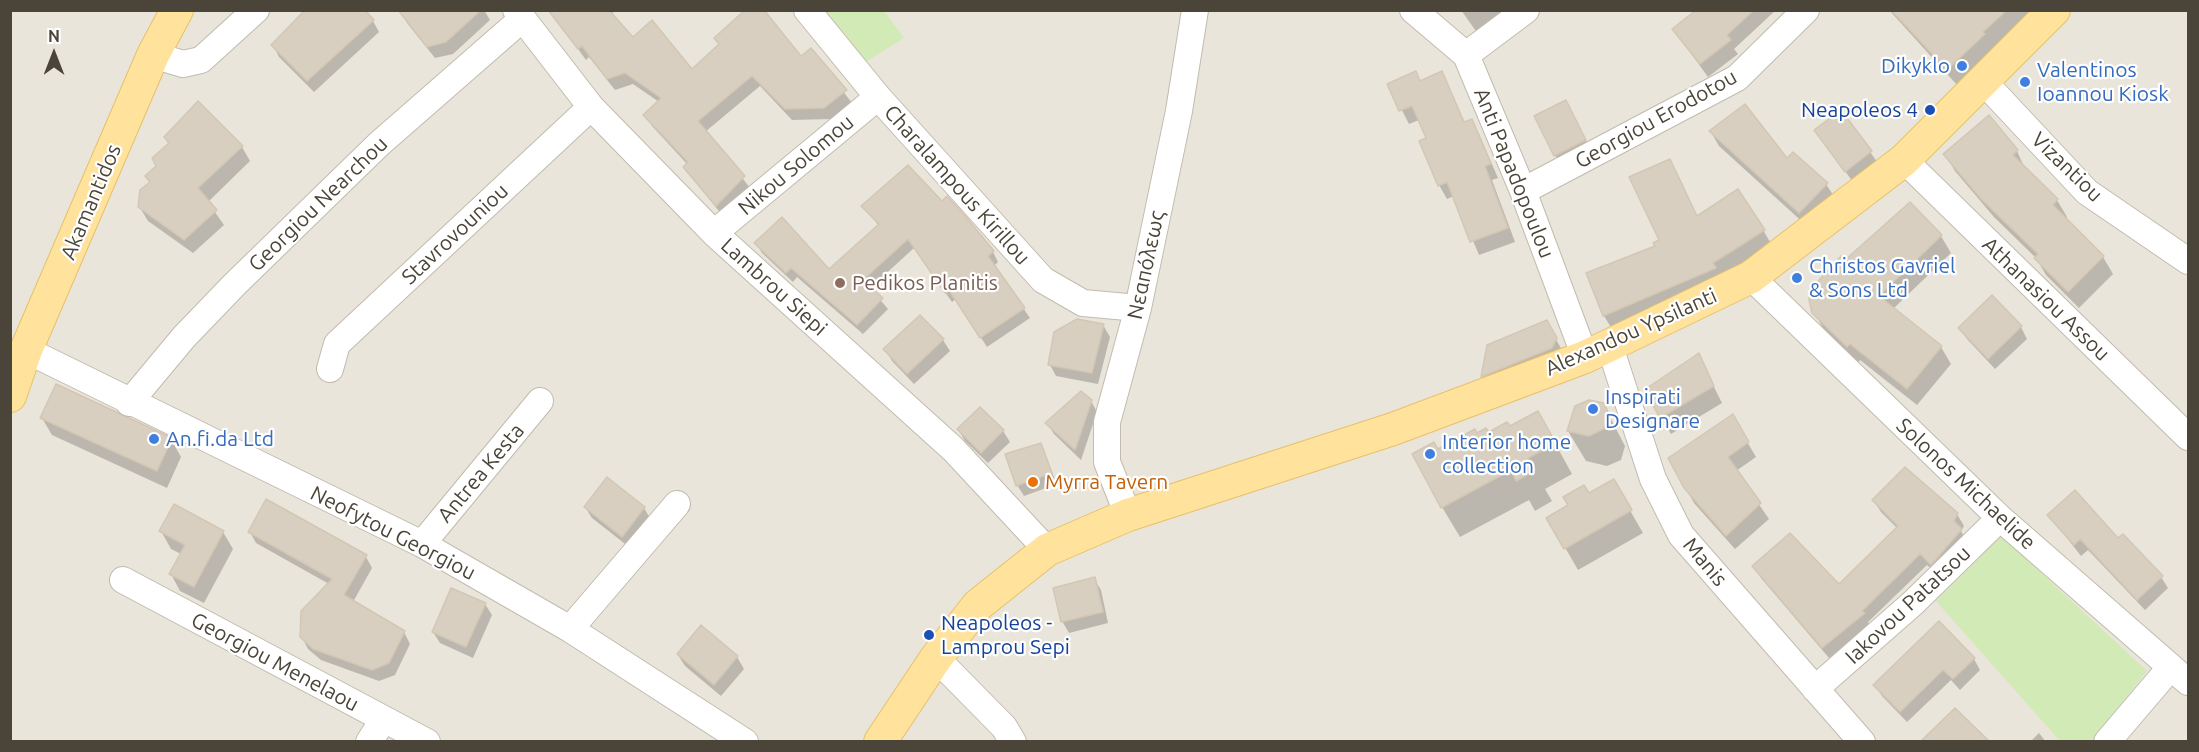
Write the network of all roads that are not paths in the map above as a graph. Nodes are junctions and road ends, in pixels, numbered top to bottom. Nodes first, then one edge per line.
1 (177, 10) edge
2 (256, 10) edge
3 (807, 10) edge
4 (1195, 10) edge
5 (1413, 10) edge
6 (1526, 10) edge
7 (1806, 10) edge
8 (2054, 10) edge
9 (519, 15) edge
10 (153, 56) junction
11 (1466, 56) junction
12 (1984, 82) junction
13 (878, 98) junction
14 (591, 107) junction
15 (1904, 160) junction
16 (1523, 191) junction
17 (714, 233) junction
18 (2188, 261) edge
19 (1751, 277) junction
20 (1138, 308) junction
21 (26, 351) junction
22 (1597, 352) junction
23 (330, 369) dead end
24 (10, 396) edge
25 (540, 401) dead end
26 (129, 403) junction
27 (2188, 437) edge
28 (677, 504) dead end
29 (1128, 515) junction
30 (2000, 518) junction
31 (422, 544) junction
32 (1047, 550) junction
33 (123, 580) dead end
34 (570, 628) junction
35 (936, 658) junction
36 (2179, 675) edge
37 (1815, 689) junction
38 (382, 720) junction
39 (369, 741) edge
40 (428, 741) edge
41 (745, 741) edge
42 (880, 741) edge
43 (1013, 741) edge
44 (1862, 741) edge
45 (2107, 741) edge

1 - 10 main road, Akamantidos
2 - 10 street
3 - 13 street, Charalampous Kirillou
4 - 20 street, Νεαπόλεως
5 - 11 street, Anti Papadopoulou
6 - 11 street
7 - 16 street, Georgiou Erodotou
8 - 12 main road, Alexandou Ypsilanti
9 - 14 street, Lambrou Siepi
9 - 26 street, Georgiou Nearchou
10 - 21 main road, Akamantidos
11 - 16 street, Anti Papadopoulou
12 - 15 main road, Alexandou Ypsilanti
12 - 18 street, Vizantiou
13 - 17 street, Nikou Solomou
13 - 20 street, Charalampous Kirillou
14 - 17 street, Lambrou Siepi
14 - 23 street, Stavrovouniou
15 - 19 main road, Alexandou Ypsilanti
15 - 27 street, Athanasiou Assou
16 - 22 street, Anti Papadopoulou
17 - 32 street, Lambrou Siepi
19 - 22 main road, Alexandou Ypsilanti
19 - 30 street, Solonos Michaelide
20 - 29 street, Νεαπόλεως
21 - 24 main road, Akamantidos
21 - 26 street, Neofytou Georgiou
22 - 29 main road, Alexandou Ypsilanti
22 - 37 street, Manis
25 - 31 street, Antrea Kesta
26 - 31 street, Neofytou Georgiou
28 - 34 street
29 - 32 main road, Alexandou Ypsilanti
30 - 36 street, Solonos Michaelide
30 - 37 street, Iakovou Patatsou
31 - 34 street, Neofytou Georgiou
32 - 35 main road, Alexandou Ypsilanti
33 - 38 street, Georgiou Menelaou
34 - 41 street, Neofytou Georgiou
35 - 42 main road, Alexandou Ypsilanti
35 - 43 street
36 - 45 street
37 - 44 street, Manis
38 - 39 street
38 - 40 street, Georgiou Menelaou

